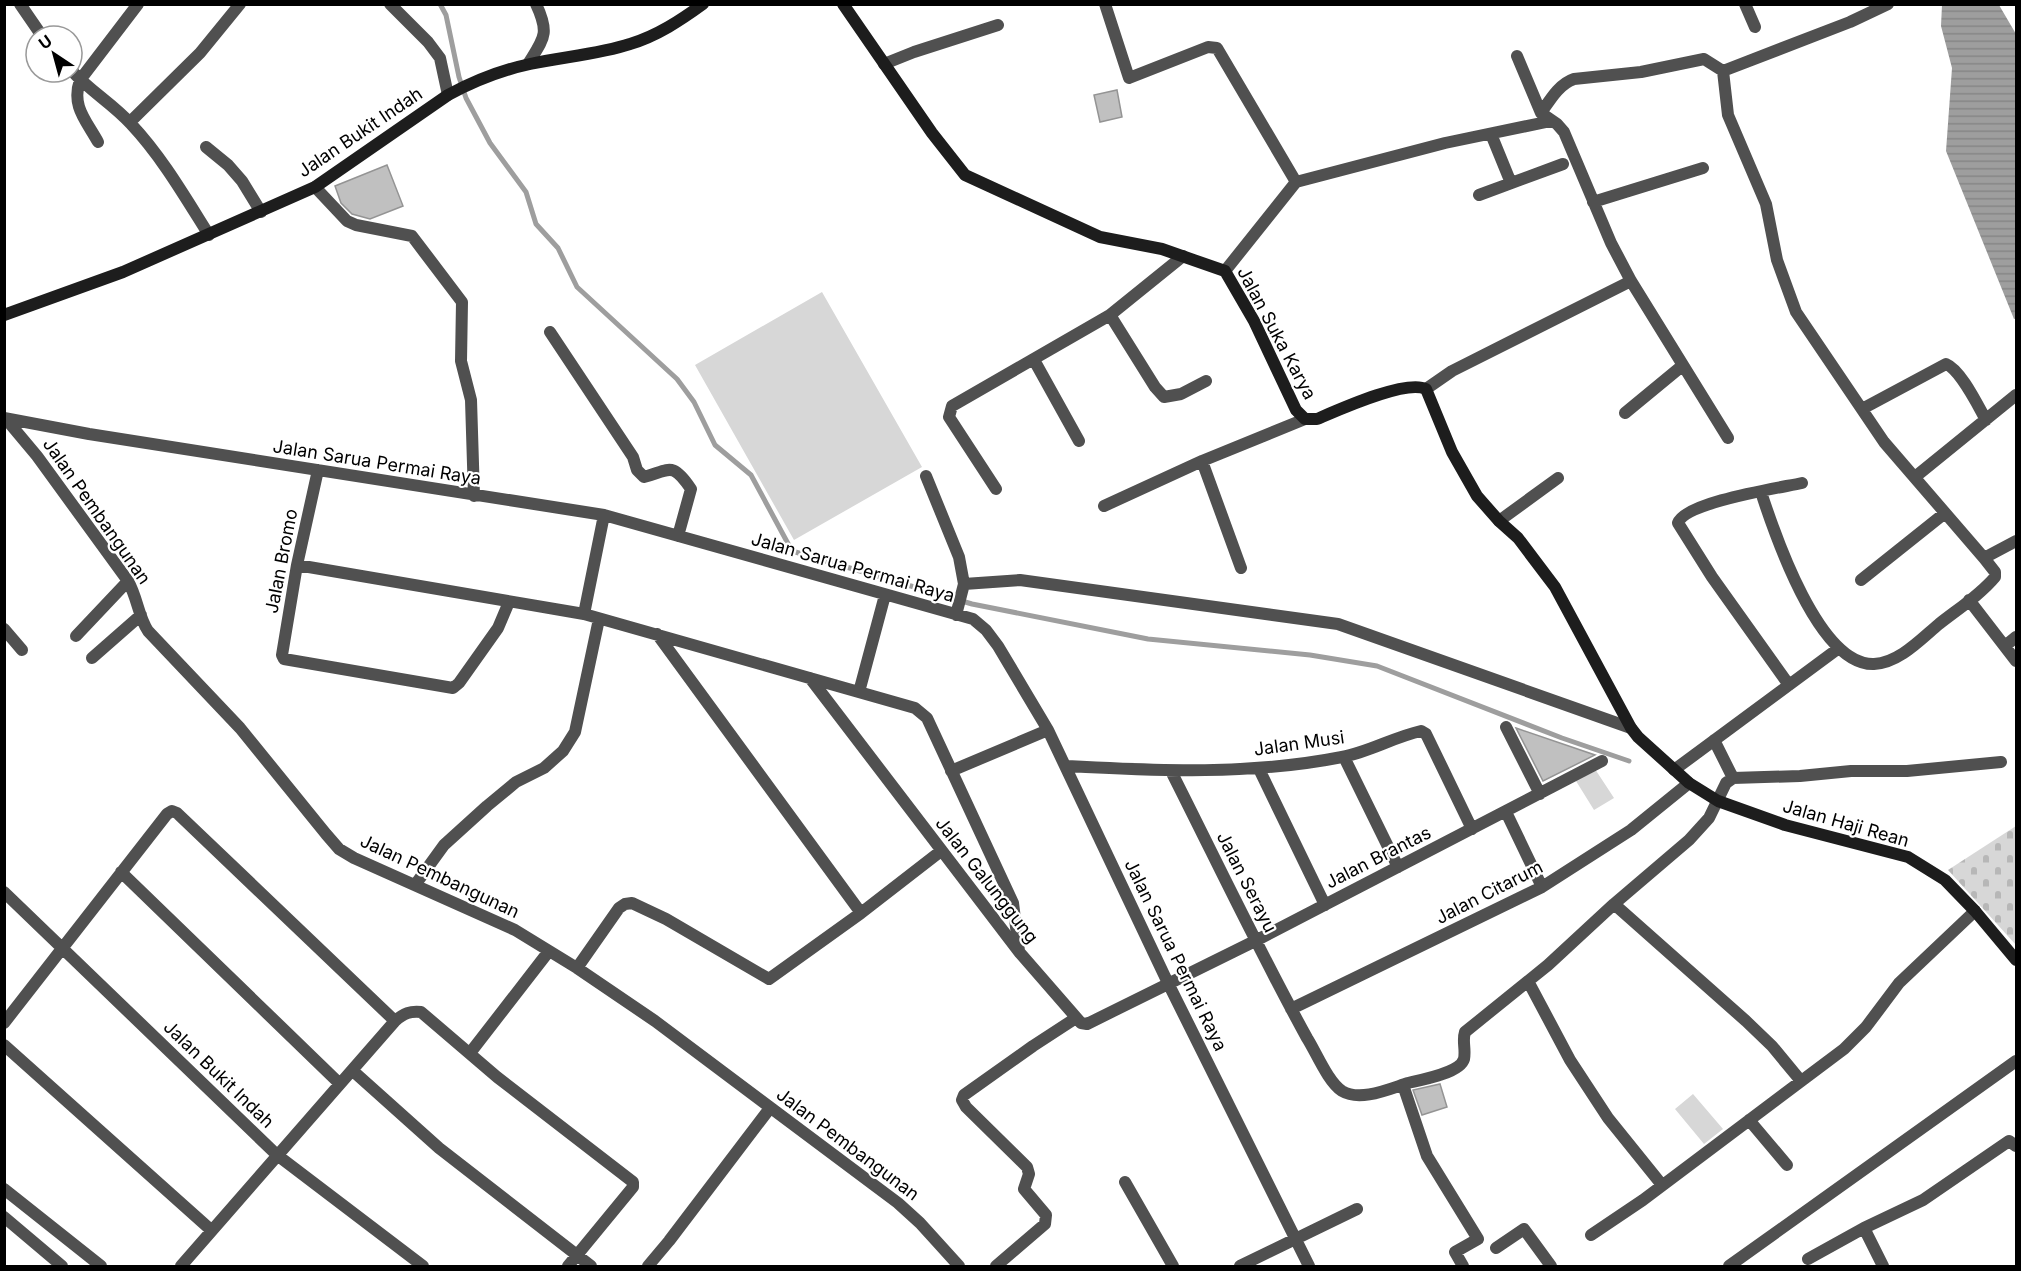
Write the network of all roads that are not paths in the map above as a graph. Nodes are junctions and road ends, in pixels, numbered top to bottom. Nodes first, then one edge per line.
1 (138, 4) edge
2 (240, 4) edge
3 (390, 4) edge
4 (536, 4) edge
5 (704, 4) edge
6 (843, 4) edge
7 (1106, 4) edge
8 (1745, 4) edge
9 (1888, 4) edge
10 (25, 7) edge
11 (35, 24) edge
12 (998, 25) dead end
13 (1755, 27) dead end
14 (1517, 56) dead end
15 (528, 64) junction
16 (884, 64) junction
17 (84, 66) edge
18 (1723, 71) junction
19 (84, 82) edge
20 (76, 84) edge
21 (448, 95) junction
22 (1541, 113) junction
23 (1551, 121) junction
24 (130, 122) junction
25 (1491, 134) junction
26 (98, 142) dead end
27 (206, 147) dead end
28 (1563, 164) dead end
29 (1703, 168) dead end
30 (1296, 182) junction
31 (1511, 183) junction
32 (315, 187) junction
33 (1479, 195) dead end
34 (1593, 202) junction
35 (261, 212) junction
36 (209, 235) junction
37 (1183, 255) junction
38 (1225, 271) junction
39 (1631, 281) junction
40 (4, 315) edge
41 (1110, 315) junction
42 (550, 332) dead end
43 (1034, 360) junction
44 (1682, 366) junction
45 (1206, 381) dead end
46 (1426, 389) junction
47 (2016, 395) edge
48 (1862, 409) junction
49 (1625, 413) dead end
50 (5, 419) edge
51 (1305, 419) junction
52 (1986, 420) junction
53 (1728, 438) dead end
54 (1079, 441) dead end
55 (1202, 461) junction
56 (318, 470) junction
57 (926, 476) dead end
58 (1915, 477) junction
59 (1558, 478) dead end
60 (1802, 483) dead end
61 (996, 489) dead end
62 (1761, 492) junction
63 (474, 496) junction
64 (1104, 506) dead end
65 (1945, 513) junction
66 (604, 516) junction
67 (1499, 521) junction
68 (678, 537) junction
69 (2016, 541) edge
70 (1984, 558) junction
71 (297, 566) junction
72 (1241, 568) dead end
73 (1861, 580) dead end
74 (128, 581) junction
75 (885, 595) junction
76 (960, 600) junction
77 (1969, 600) junction
78 (509, 602) junction
79 (584, 614) junction
80 (141, 615) junction
81 (599, 619) junction
82 (4, 629) edge
83 (657, 634) junction
84 (76, 636) dead end
85 (2016, 637) edge
86 (2005, 646) junction
87 (1839, 648) junction
88 (22, 650) dead end
89 (92, 658) dead end
90 (2016, 661) edge
91 (810, 678) junction
92 (1789, 686) junction
93 (859, 692) junction
94 (1506, 727) dead end
95 (1631, 728) junction
96 (1048, 730) junction
97 (1714, 740) junction
98 (1344, 757) junction
99 (1602, 761) dead end
100 (2001, 762) dead end
101 (1067, 766) junction
102 (1259, 769) junction
103 (1674, 770) junction
104 (951, 771) junction
105 (1171, 771) junction
106 (1733, 778) junction
107 (1689, 783) junction
108 (1540, 794) junction
109 (1718, 801) junction
110 (1506, 812) junction
111 (1472, 829) junction
112 (941, 850) junction
113 (1398, 867) junction
114 (121, 872) junction
115 (415, 885) junction
116 (1542, 887) junction
117 (4, 892) edge
118 (1614, 904) junction
119 (1325, 905) junction
120 (1975, 911) junction
121 (861, 913) junction
122 (1257, 940) junction
123 (61, 948) junction
124 (549, 951) junction
125 (1020, 952) junction
126 (2016, 960) edge
127 (577, 968) junction
128 (1528, 981) junction
129 (1168, 983) junction
130 (1291, 1009) junction
131 (1076, 1018) junction
132 (395, 1021) junction
133 (4, 1023) edge
134 (4, 1045) edge
135 (470, 1053) junction
136 (2016, 1061) edge
137 (353, 1071) junction
138 (1801, 1081) junction
139 (340, 1084) junction
140 (1403, 1085) junction
141 (770, 1108) junction
142 (1749, 1120) junction
143 (2016, 1146) edge
144 (277, 1155) junction
145 (1787, 1165) dead end
146 (1125, 1182) dead end
147 (1662, 1185) junction
148 (4, 1189) edge
149 (1357, 1209) dead end
150 (4, 1217) edge
151 (1864, 1228) junction
152 (211, 1230) junction
153 (1591, 1234) dead end
154 (1296, 1240) junction
155 (1496, 1248) dead end
156 (576, 1255) junction
157 (1808, 1259) dead end
158 (62, 1266) edge
159 (101, 1266) edge
160 (181, 1266) edge
161 (423, 1266) edge
162 (568, 1266) edge
163 (591, 1266) edge
164 (648, 1266) edge
165 (959, 1266) edge
166 (996, 1266) edge
167 (1173, 1266) edge
168 (1240, 1266) edge
169 (1309, 1266) edge
170 (1463, 1266) edge
171 (1551, 1266) edge
172 (1729, 1266) edge
173 (1883, 1266) edge

1 - 17 street
2 - 24 street
3 - 21 street
4 - 15 street
5 - 15 street, Jalan Bukit Indah
6 - 16 street, Jalan Suka Karya
7 - 30 street
8 - 13 street
9 - 18 street
10 - 11 street
12 - 16 street
14 - 22 street
15 - 21 street, Jalan Bukit Indah
16 - 37 street, Jalan Suka Karya
18 - 22 street
18 - 48 street
19 - 24 street
20 - 26 street
21 - 32 street, Jalan Bukit Indah
22 - 23 street
23 - 25 street
23 - 34 street
24 - 36 street
25 - 30 street
25 - 31 street
27 - 35 street
28 - 31 street
29 - 34 street
30 - 38 street
31 - 33 street
32 - 35 street, Jalan Bukit Indah
32 - 63 street
34 - 39 street
35 - 36 street, Jalan Bukit Indah
36 - 40 street, Jalan Bukit Indah
37 - 38 street, Jalan Suka Karya
37 - 41 street
38 - 51 street, Jalan Suka Karya
39 - 44 street
39 - 46 street
41 - 43 street
41 - 45 street
42 - 68 street
43 - 54 street
43 - 61 street
44 - 49 street
44 - 53 street
46 - 51 street, Jalan Suka Karya
46 - 67 street
47 - 52 street
48 - 52 street
48 - 58 street
50 - 56 street, Jalan Sarua Permai Raya
50 - 74 street, Jalan Pembangunan
51 - 55 street
52 - 58 street
55 - 64 street
55 - 72 street
56 - 63 street, Jalan Sarua Permai Raya
56 - 71 street, Jalan Bromo
57 - 76 street
58 - 65 street
59 - 67 street
60 - 62 street
62 - 87 street
62 - 92 street
63 - 66 street, Jalan Sarua Permai Raya
65 - 70 street
65 - 73 street
66 - 68 street, Jalan Sarua Permai Raya
66 - 79 street
67 - 95 street
68 - 75 street, Jalan Sarua Permai Raya
69 - 70 street
70 - 77 street
71 - 78 street
71 - 78 street, Jalan Bromo
74 - 80 street, Jalan Pembangunan
74 - 84 street
75 - 76 street, Jalan Sarua Permai Raya
75 - 93 street
76 - 95 street
76 - 96 street, Jalan Sarua Permai Raya
77 - 86 street
77 - 87 street
78 - 79 street
79 - 81 street
80 - 89 street
80 - 115 street, Jalan Pembangunan
81 - 83 street
81 - 115 street
82 - 88 street
83 - 91 street
83 - 121 street
85 - 86 street
86 - 90 street
87 - 92 street
91 - 93 street
91 - 112 street, Jalan Galunggung
92 - 97 street
93 - 104 street
94 - 108 street
95 - 103 street
96 - 101 street, Jalan Sarua Permai Raya
96 - 104 street
97 - 103 street
97 - 106 street
98 - 102 street, Jalan Musi
98 - 111 street, Jalan Musi
98 - 113 street
99 - 108 street, Jalan Brantas
100 - 106 street
101 - 105 street, Jalan Musi
101 - 129 street, Jalan Sarua Permai Raya
102 - 105 street, Jalan Musi
102 - 119 street
103 - 107 street, Jalan Haji Rean
104 - 125 street
105 - 122 street, Jalan Serayu
106 - 109 street
107 - 109 street, Jalan Haji Rean
107 - 116 street, Jalan Citarum
108 - 110 street, Jalan Brantas
109 - 118 street
109 - 120 street, Jalan Haji Rean
110 - 111 street, Jalan Brantas
110 - 116 street
111 - 113 street, Jalan Brantas
112 - 121 street
112 - 125 street, Jalan Galunggung
113 - 119 street, Jalan Brantas
114 - 123 street
114 - 132 street
114 - 139 street
115 - 124 street, Jalan Pembangunan
116 - 130 street, Jalan Citarum
117 - 123 street, Jalan Bukit Indah
118 - 128 street
118 - 138 street
119 - 122 street, Jalan Brantas
120 - 126 street, Jalan Haji Rean
120 - 138 street
121 - 127 street
122 - 129 street, Jalan Brantas
122 - 130 street, Jalan Serayu
123 - 133 street
123 - 144 street, Jalan Bukit Indah
124 - 127 street, Jalan Pembangunan
124 - 135 street
125 - 131 street, Jalan Galunggung
127 - 141 street, Jalan Pembangunan
128 - 140 street, Jalan Serayu
128 - 147 street
129 - 131 street
129 - 154 street, Jalan Sarua Permai Raya
130 - 140 street, Jalan Serayu
131 - 166 street
132 - 135 street
132 - 137 street
134 - 152 street
135 - 156 street
136 - 172 street
137 - 139 street
137 - 156 street
138 - 142 street
139 - 144 street
140 - 170 street
141 - 164 street
141 - 165 street, Jalan Pembangunan
142 - 145 street
142 - 147 street
143 - 151 street
144 - 152 street
144 - 161 street, Jalan Bukit Indah
146 - 167 street
147 - 153 street
148 - 159 street
149 - 154 street
150 - 158 street
151 - 157 street
151 - 173 street
152 - 160 street
154 - 168 street
154 - 169 street, Jalan Sarua Permai Raya
155 - 171 street
156 - 162 street
156 - 163 street

